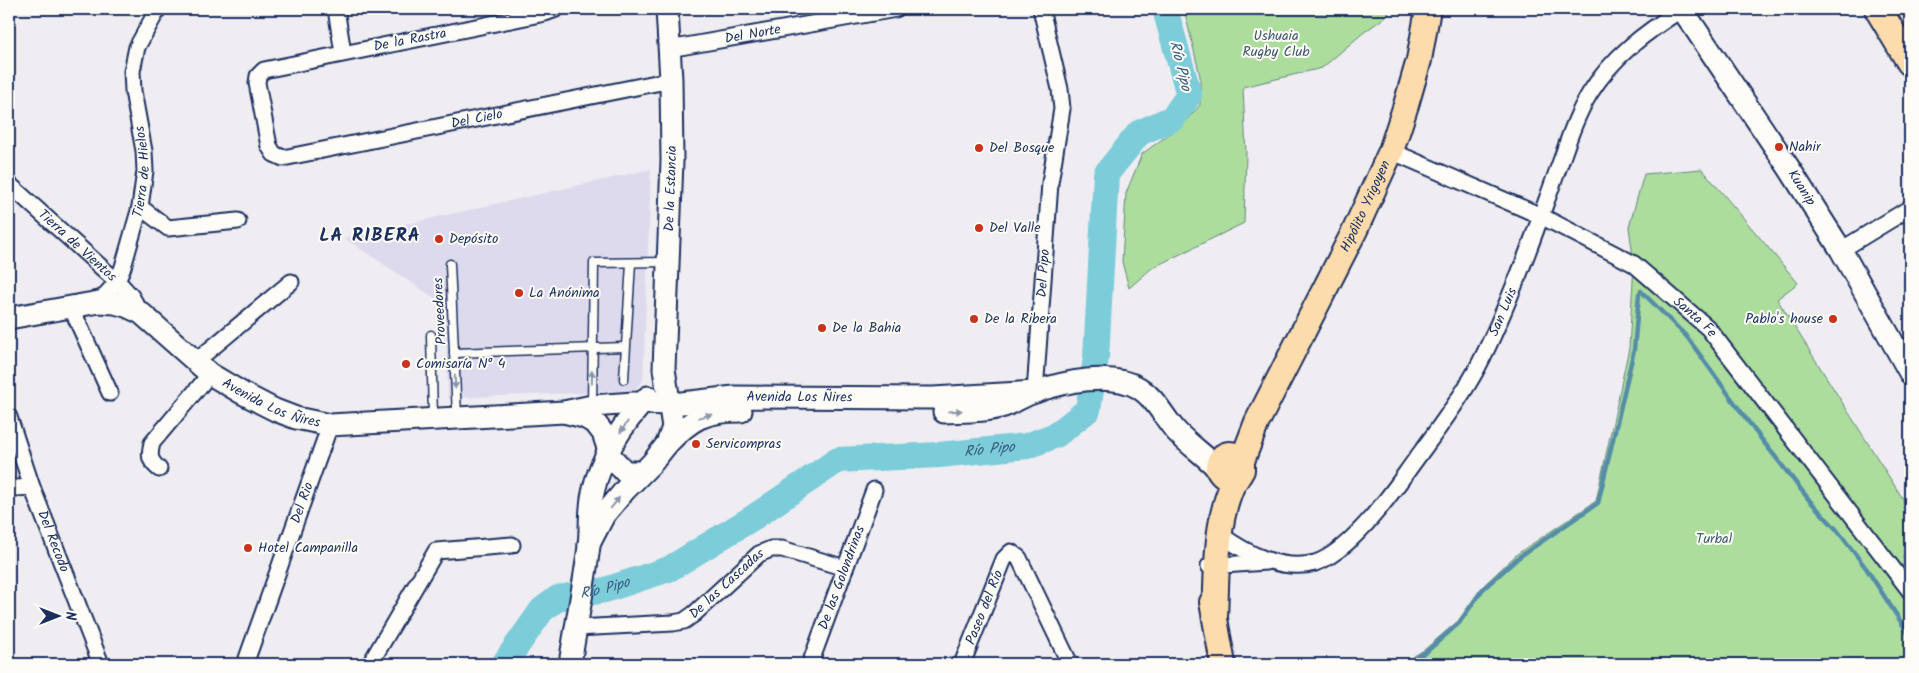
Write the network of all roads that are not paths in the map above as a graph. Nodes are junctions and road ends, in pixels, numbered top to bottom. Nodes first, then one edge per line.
1 (158, 9) edge
2 (336, 9) edge
3 (556, 9) edge
4 (667, 9) edge
5 (896, 9) edge
6 (1040, 9) edge
7 (1428, 9) edge
8 (1682, 9) edge
9 (1878, 9) edge
10 (669, 49) junction
11 (343, 54) junction
12 (1910, 62) edge
13 (672, 80) junction
14 (1391, 150) junction
15 (283, 158) joint
16 (9, 184) edge
17 (140, 207) junction
18 (1910, 208) edge
19 (1540, 216) junction
20 (238, 221) dead end
21 (1841, 250) junction
22 (668, 262) junction
23 (631, 263) junction
24 (450, 264) dead end
25 (117, 282) junction
26 (291, 282) dead end
27 (99, 302) junction
28 (71, 307) junction
29 (141, 313) junction
30 (9, 318) edge
31 (430, 335) dead end
32 (625, 347) junction
33 (592, 349) junction
34 (454, 353) junction
35 (202, 368) junction
36 (664, 369) junction
37 (1910, 373) edge
38 (624, 378) dead end
39 (1035, 392) junction
40 (110, 393) dead end
41 (641, 404) junction
42 (670, 404) junction
43 (787, 404) junction
44 (592, 406) junction
45 (564, 412) junction
46 (9, 417) edge
47 (457, 418) junction
48 (433, 419) junction
49 (330, 425) junction
50 (667, 444) junction
51 (609, 451) junction
52 (1228, 465) junction
53 (159, 468) dead end
54 (642, 472) junction
55 (9, 486) edge
56 (32, 487) junction
57 (874, 490) dead end
58 (1220, 534) junction
59 (512, 545) dead end
60 (588, 553) junction
61 (1273, 561) junction
62 (1212, 566) junction
63 (845, 568) junction
64 (1910, 591) edge
65 (576, 628) junction
66 (101, 664) edge
67 (245, 664) edge
68 (370, 664) edge
69 (570, 664) edge
70 (810, 664) edge
71 (962, 664) edge
72 (1070, 664) edge
73 (1223, 664) edge

1 - 17 street, Tierra de Hielos
2 - 11 street
3 - 11 street, De la Rastra
4 - 10 street, De la Estancia
5 - 10 street, Del Norte
6 - 39 street, Del Pipo
7 - 14 main road, Hipólito Yrigoyen
8 - 19 street, San Luis
8 - 21 street, Kuanip
9 - 12 highway
10 - 13 street, De la Estancia
11 - 15 street, De la Rastra
13 - 15 street, Del Cielo
13 - 22 street, De la Estancia
14 - 19 street, Santa Fe
14 - 52 main road, Hipólito Yrigoyen
16 - 25 street, Tierra de Vientos
17 - 20 street
17 - 25 street, Tierra de Hielos
18 - 21 street
19 - 61 street, San Luis
19 - 64 street, Santa Fe
21 - 37 street, Kuanip
22 - 23 lane
22 - 36 street, De la Estancia
23 - 32 lane
23 - 33 lane
24 - 34 lane, Proveedores
25 - 27 street, Tierra de Hielos
25 - 29 street, Tierra de Vientos
26 - 35 street
27 - 28 street, Avenida Los Ñires
27 - 29 street, Avenida Los Ñires
28 - 30 street, Avenida Los Ñires
28 - 40 street
29 - 35 street, Avenida Los Ñires
31 - 48 lane
32 - 33 lane
32 - 38 lane
33 - 34 lane
44 -> 33 lane
34 -> 47 lane, Proveedores
35 - 49 street, Avenida Los Ñires
35 - 53 street
36 - 41 street, De la Estancia
36 - 42 street, De la Estancia
39 - 43 street, Avenida Los Ñires
39 - 52 street, Avenida Los Ñires
41 - 42 street, Avenida Los Ñires
41 - 44 street, Avenida Los Ñires
41 -> 51 street, De la Estancia
42 - 43 street, Avenida Los Ñires
42 - 50 street, De la Estancia
50 -> 43 street, Avenida Los Ñires
44 - 45 street, Avenida Los Ñires
45 - 47 street, Avenida Los Ñires
45 - 51 street, Avenida Los Ñires
46 - 56 street, Del Recodo
47 - 48 street, Avenida Los Ñires
48 - 49 street, Avenida Los Ñires
49 - 67 street, Del Rio
50 - 54 street, De la Estancia
51 - 54 street, Avenida Los Ñires
51 - 60 street, De la Estancia
52 - 58 main road, Hipólito Yrigoyen
52 - 62 main road, Hipólito Yrigoyen
60 -> 54 street, De la Estancia
55 - 56 street
56 - 66 street, Del Recodo
57 - 63 street, De las Golondrinas
58 - 61 street, San Luis
58 - 62 main road, Hipólito Yrigoyen
59 - 68 street
60 - 65 street, De la Estancia
61 - 62 street, San Luis
62 - 73 main road, Hipólito Yrigoyen
63 - 65 street, De las Cascadas
63 - 70 street, De las Golondrinas
65 - 69 street, De la Estancia
71 - 72 street, Paseo del Río

